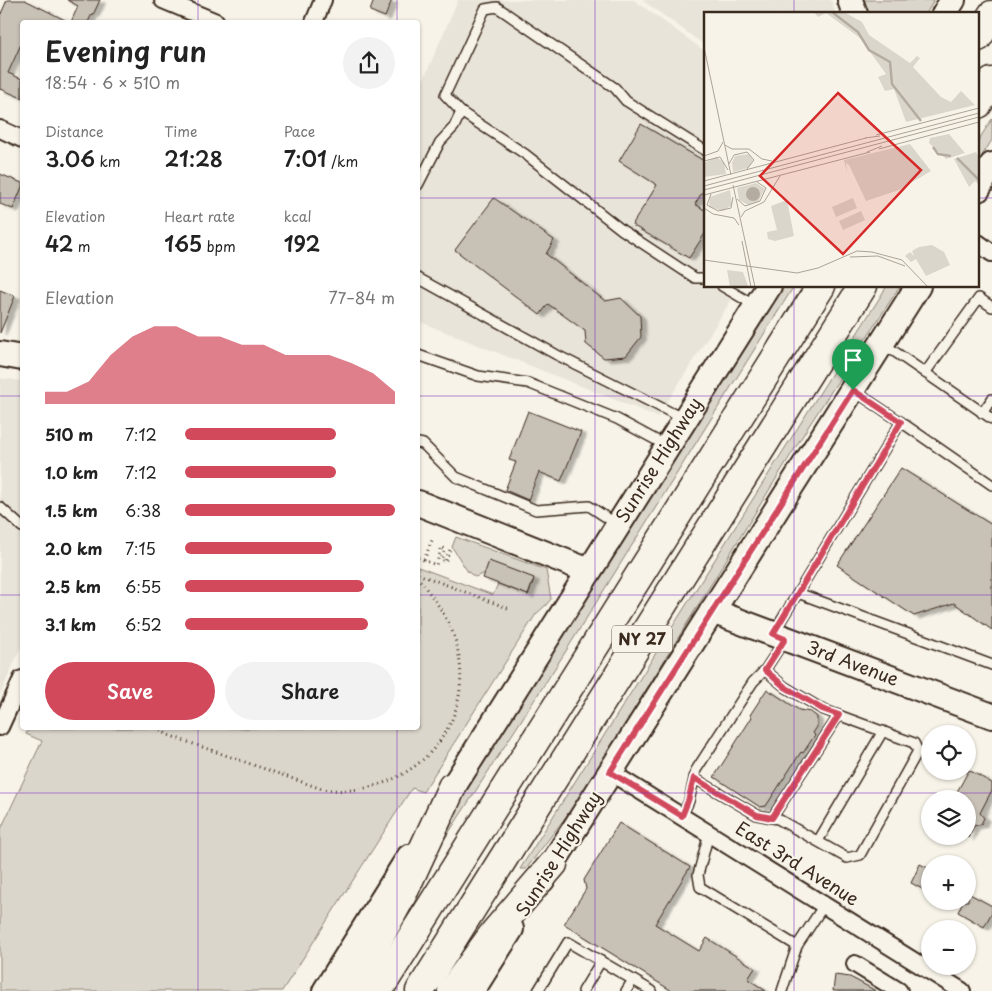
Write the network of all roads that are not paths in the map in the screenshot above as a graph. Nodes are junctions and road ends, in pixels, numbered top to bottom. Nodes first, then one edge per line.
1 (162, 0) edge
2 (323, 0) edge
3 (850, 0) edge
4 (953, 0) edge
5 (854, 12) edge
6 (945, 12) edge
7 (992, 15) edge
8 (211, 20) edge
9 (315, 20) edge
10 (980, 34) edge
11 (992, 82) edge
12 (980, 101) edge
13 (461, 112) junction
14 (0, 129) edge
15 (20, 138) edge
16 (704, 150) edge
17 (992, 165) edge
18 (420, 181) edge
19 (980, 185) edge
20 (992, 187) edge
21 (980, 200) edge
22 (980, 244) edge
23 (992, 253) edge
24 (704, 278) edge
25 (420, 279) edge
26 (725, 288) edge
27 (768, 288) edge
28 (820, 288) edge
29 (863, 288) edge
30 (917, 288) edge
31 (756, 306) junction
32 (992, 307) edge
33 (882, 343) junction
34 (0, 354) edge
35 (420, 356) edge
36 (20, 358) edge
37 (925, 372) junction
38 (853, 390) junction
39 (992, 399) edge
40 (982, 413) junction
41 (685, 419) junction
42 (992, 419) edge
43 (901, 422) junction
44 (420, 444) edge
45 (668, 446) junction
46 (992, 485) edge
47 (420, 504) edge
48 (0, 506) edge
49 (20, 525) edge
50 (618, 525) junction
51 (589, 571) junction
52 (798, 593) junction
53 (712, 611) junction
54 (779, 637) junction
55 (992, 665) edge
56 (765, 670) junction
57 (20, 683) edge
58 (839, 715) junction
59 (992, 716) edge
60 (0, 727) edge
61 (883, 732) junction
62 (610, 772) junction
63 (694, 778) junction
64 (452, 788) junction
65 (682, 816) junction
66 (772, 818) junction
67 (709, 833) junction
68 (818, 842) junction
69 (552, 864) junction
70 (824, 905) junction
71 (797, 946) junction
72 (601, 961) junction
73 (855, 964) dead end
74 (633, 980) junction
75 (325, 991) edge
76 (350, 991) edge
77 (378, 991) edge
78 (420, 991) edge
79 (452, 991) edge
80 (472, 991) edge
81 (538, 991) edge
82 (583, 991) edge
83 (626, 991) edge
84 (652, 991) edge
85 (782, 991) edge
86 (899, 991) edge
87 (962, 991) edge

1 - 8 street
2 - 9 street
3 - 5 main road
4 - 6 main road
7 - 10 highway
11 - 12 highway
13 - 16 lane
13 - 18 lane
13 - 24 lane
14 - 15 street
17 - 19 main road
20 - 21 main road
22 - 23 street
25 - 41 lane
26 - 31 lane
27 - 31 main road, Sunrise Highway
28 - 77 highway, NY 27
29 - 78 highway, NY 27
30 - 33 main road, Sunrise Highway
31 - 41 main road, Sunrise Highway
32 - 37 lane
33 - 37 lane
33 - 38 main road, Sunrise Highway
34 - 36 main road
35 - 45 lane
37 - 40 lane
38 - 43 lane
38 - 53 main road, Sunrise Highway
39 - 40 lane
40 - 42 lane
41 - 45 main road, Sunrise Highway
43 - 46 lane
43 - 52 lane
44 - 50 lane
45 - 50 main road, Sunrise Highway
47 - 51 main road
48 - 49 lane
50 - 51 main road, Sunrise Highway
51 - 64 main road, Sunrise Highway
52 - 54 lane
52 - 55 lane
53 - 54 main road, 3rd Avenue
53 - 62 main road, Sunrise Highway
54 - 56 lane
54 - 59 main road, 3rd Avenue
56 - 58 lane
56 - 63 lane
57 - 60 street
58 - 61 lane
58 - 66 lane
61 - 68 lane
61 - 68 lane
62 - 65 street, East 3rd Avenue
62 - 69 main road, Sunrise Highway
63 - 65 lane
63 - 66 lane
64 - 75 main road, Sunrise Highway
64 - 76 highway
65 - 67 street, East 3rd Avenue
66 - 68 lane
67 - 70 street, East 3rd Avenue
67 - 71 lane
69 - 79 highway
69 - 80 main road, Sunrise Highway
70 - 71 lane
70 - 87 street, East 3rd Avenue
71 - 85 lane
72 - 74 lane
72 - 81 lane
72 - 82 lane
73 - 86 street
74 - 83 lane
74 - 84 lane

